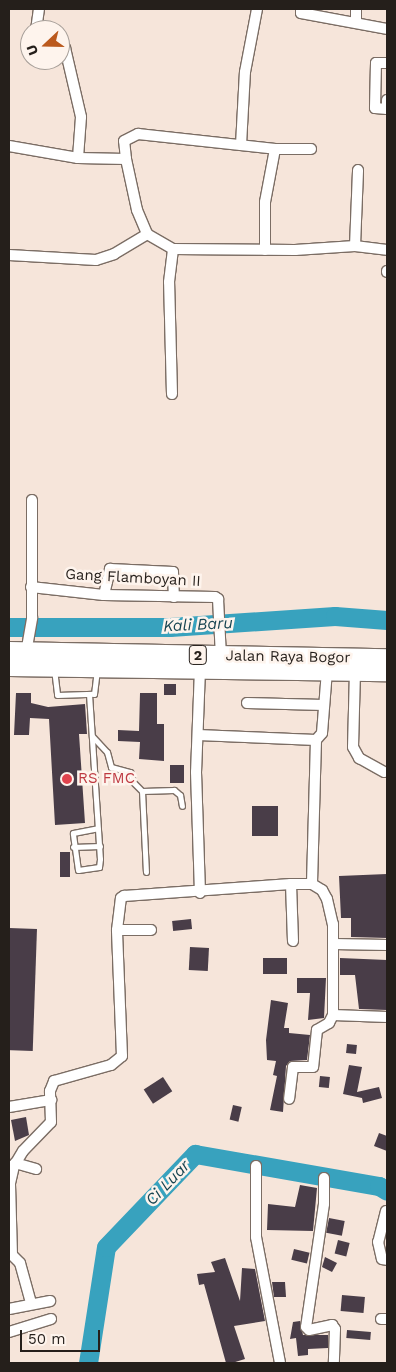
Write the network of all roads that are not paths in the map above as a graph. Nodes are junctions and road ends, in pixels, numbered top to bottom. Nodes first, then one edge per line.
1 (257, 9) edge
2 (301, 9) edge
3 (356, 9) edge
4 (356, 23) junction
5 (387, 29) edge
6 (387, 63) edge
7 (70, 70) edge
8 (387, 100) edge
9 (387, 109) edge
10 (240, 145) junction
11 (9, 146) edge
12 (275, 149) junction
13 (311, 149) dead end
14 (78, 158) junction
15 (126, 159) junction
16 (358, 170) dead end
17 (147, 234) junction
18 (355, 246) junction
19 (172, 249) junction
20 (265, 250) junction
21 (387, 250) edge
22 (9, 255) edge
23 (172, 394) dead end
24 (32, 500) dead end
25 (31, 587) junction
26 (104, 595) junction
27 (174, 597) junction
28 (21, 649) edge
29 (220, 650) junction
30 (387, 658) edge
31 (97, 660) junction
32 (9, 668) edge
33 (54, 669) junction
34 (200, 669) junction
35 (327, 671) junction
36 (355, 671) junction
37 (387, 672) edge
38 (90, 694) junction
39 (247, 703) dead end
40 (324, 706) junction
41 (198, 735) junction
42 (92, 736) junction
43 (316, 740) junction
44 (384, 772) dead end
45 (142, 791) junction
46 (182, 806) dead end
47 (98, 828) junction
48 (73, 846) junction
49 (100, 846) junction
50 (146, 872) dead end
51 (291, 884) junction
52 (312, 884) junction
53 (200, 893) junction
54 (117, 930) junction
55 (151, 930) dead end
56 (293, 941) dead end
57 (334, 944) junction
58 (387, 945) edge
59 (333, 1015) junction
60 (387, 1017) edge
61 (289, 1099) dead end
62 (51, 1100) junction
63 (9, 1107) edge
64 (13, 1165) edge
65 (256, 1166) dead end
66 (36, 1169) dead end
67 (324, 1178) dead end
68 (386, 1211) dead end
69 (387, 1260) edge
70 (50, 1301) dead end
71 (31, 1303) junction
72 (9, 1309) edge
73 (52, 1319) dead end
74 (9, 1332) edge
75 (280, 1363) edge
76 (334, 1363) edge

1 - 10 street
2 - 4 street
3 - 4 street
4 - 5 street
6 - 9 street
7 - 14 street
8 - 9 street
10 - 12 street
10 - 15 street
11 - 14 street
12 - 13 street
12 - 20 street
14 - 15 street
15 - 17 street
16 - 18 street
17 - 19 street
17 - 22 street
18 - 20 street
18 - 21 street
19 - 20 street
19 - 23 street
24 - 25 street
25 - 26 street, Gang Flamboyan II
25 - 28 street
26 - 27 street, Gang Flamboyan II
26 - 27 street
27 - 29 street, Gang Flamboyan II
28 - 31 highway, Jalan Raya Bogor / 2
29 - 30 highway, Jalan Raya Bogor / 2
29 - 31 highway, Jalan Raya Bogor / 2
31 - 33 highway, Jalan Raya Bogor / 2
31 - 34 highway, Jalan Raya Bogor / 2
31 - 38 lane
32 - 33 highway, Jalan Raya Bogor / 2
33 - 38 lane
34 - 35 highway, Jalan Raya Bogor / 2
34 - 41 street
35 - 36 highway, Jalan Raya Bogor / 2
35 - 40 street
36 - 37 highway, Jalan Raya Bogor / 2
36 - 44 street
38 - 42 lane
39 - 40 street
40 - 43 street
41 - 43 street
41 - 53 street
42 - 45 lane
42 - 47 lane
43 - 52 street
45 - 46 lane
45 - 50 lane
47 - 48 lane
47 - 49 lane
48 - 49 lane
48 - 49 lane
51 - 52 street
51 - 53 street
51 - 56 street
52 - 57 street
53 - 54 street
54 - 55 street
54 - 62 street
57 - 58 street
57 - 59 street
59 - 60 street
59 - 61 street
62 - 63 street
62 - 64 street
64 - 66 street
64 - 71 street
65 - 75 street
67 - 76 street
68 - 69 street
70 - 71 street
71 - 72 street
73 - 74 street

